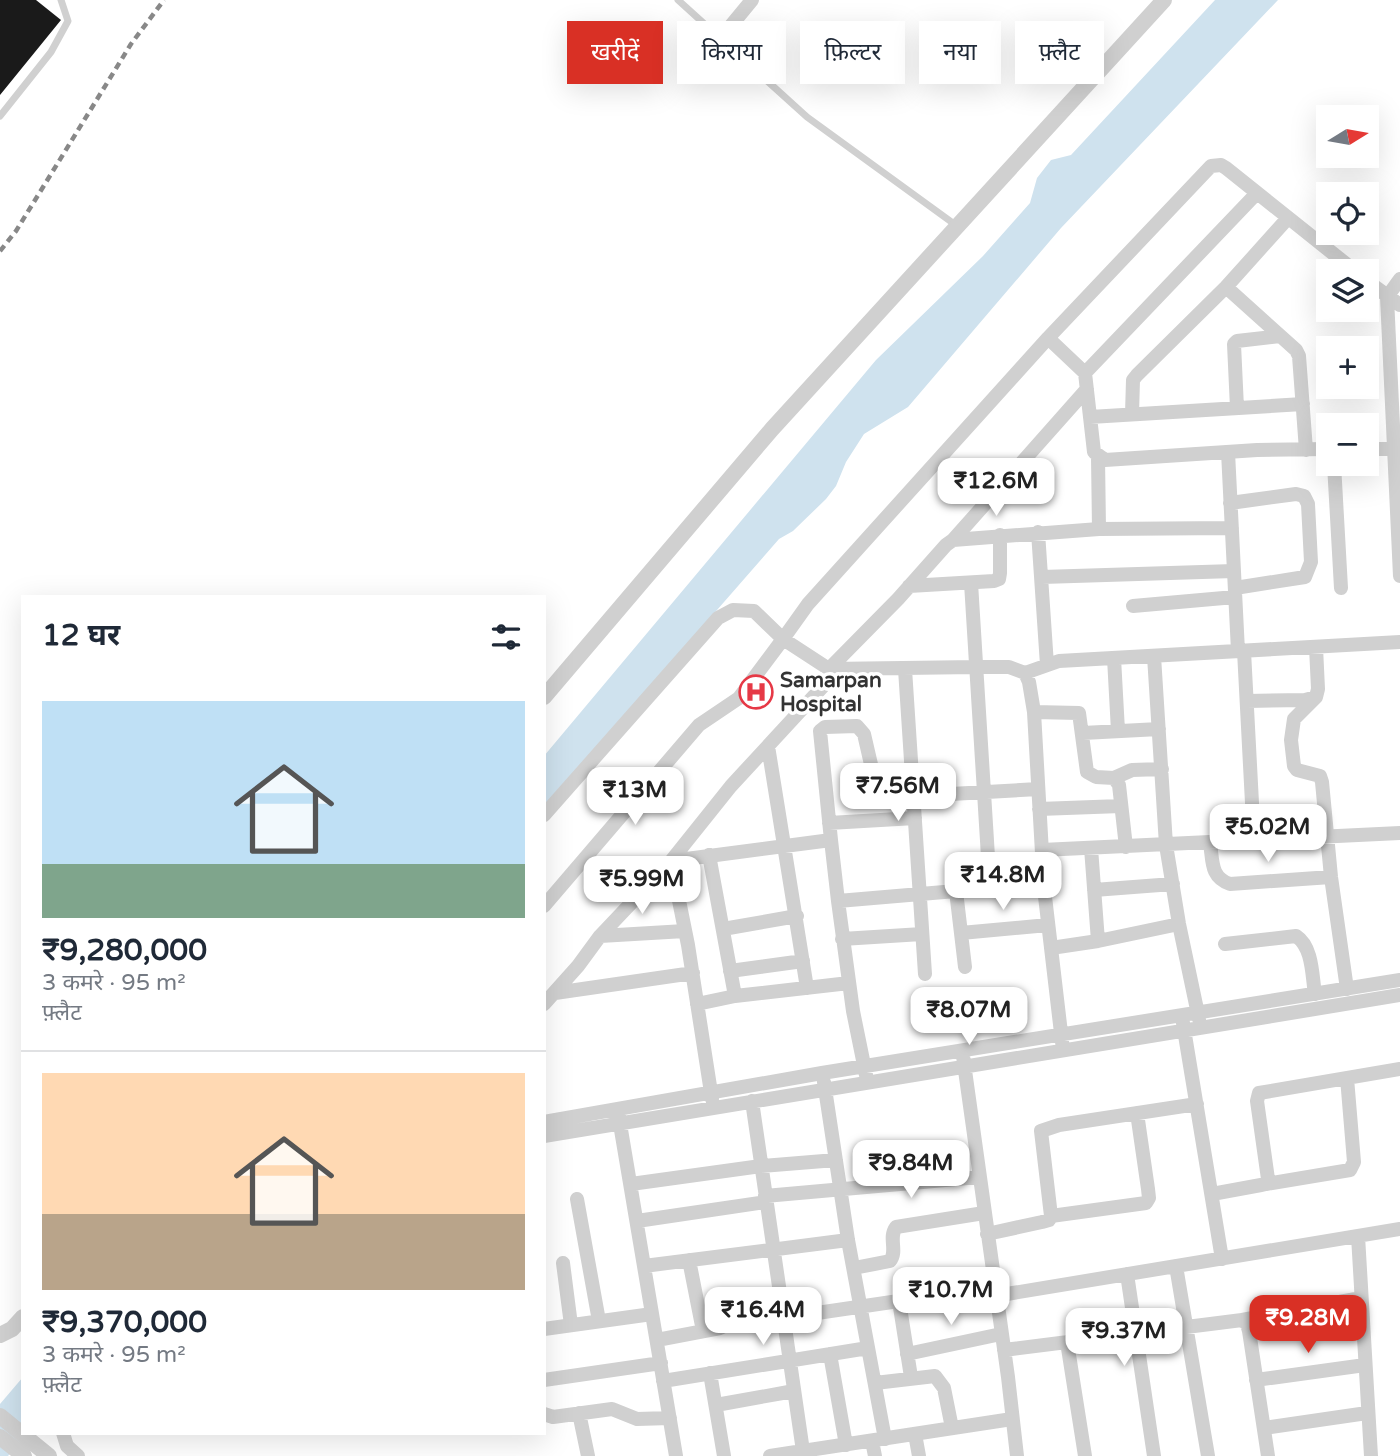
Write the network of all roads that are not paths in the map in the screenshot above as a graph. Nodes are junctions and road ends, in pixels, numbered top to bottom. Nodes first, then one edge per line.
1 (61, 0) edge
2 (678, 0) edge
3 (752, 0) edge
4 (1164, 0) edge
5 (735, 21) edge
6 (0, 116) edge
7 (1257, 193) junction
8 (1288, 218) junction
9 (957, 226) junction
10 (1340, 259) edge
11 (1400, 279) edge
12 (1226, 287) junction
13 (1379, 290) edge
14 (1394, 301) edge
15 (1280, 336) junction
16 (1048, 338) junction
17 (1085, 373) junction
18 (1087, 388) junction
19 (1303, 404) junction
20 (1237, 408) junction
21 (1132, 414) junction
22 (1090, 416) junction
23 (1379, 449) edge
24 (1394, 449) junction
25 (1306, 450) junction
26 (1316, 450) edge
27 (1228, 452) junction
28 (1098, 457) junction
29 (1335, 476) edge
30 (1230, 503) junction
31 (1232, 528) junction
32 (1100, 529) junction
33 (1038, 532) junction
34 (1000, 535) junction
35 (953, 540) junction
36 (1234, 570) junction
37 (1400, 576) edge
38 (1042, 577) junction
39 (971, 583) junction
40 (909, 586) junction
41 (1341, 588) dead end
42 (1235, 592) junction
43 (1133, 606) dead end
44 (783, 639) junction
45 (1400, 642) edge
46 (1316, 647) junction
47 (1241, 651) junction
48 (1154, 656) junction
49 (1114, 658) junction
50 (1047, 665) junction
51 (976, 667) junction
52 (834, 669) junction
53 (905, 669) junction
54 (1025, 673) junction
55 (546, 695) edge
56 (1316, 697) junction
57 (1247, 701) junction
58 (1034, 712) junction
59 (1159, 729) junction
60 (1118, 731) junction
61 (1083, 733) junction
62 (768, 746) junction
63 (1162, 769) junction
64 (913, 773) junction
65 (1114, 778) junction
66 (1038, 789) junction
67 (983, 792) junction
68 (951, 794) dead end
69 (1121, 806) junction
70 (1039, 809) junction
71 (546, 813) edge
72 (915, 818) junction
73 (829, 823) junction
74 (1400, 833) edge
75 (1327, 837) junction
76 (831, 840) junction
77 (1254, 841) junction
78 (1210, 843) junction
79 (786, 844) junction
80 (1166, 845) junction
81 (1126, 847) junction
82 (1091, 848) junction
83 (1042, 850) junction
84 (709, 855) junction
85 (671, 861) junction
86 (1331, 877) junction
87 (1173, 884) junction
88 (1044, 888) junction
89 (990, 889) junction
90 (1094, 890) junction
91 (956, 891) junction
92 (919, 894) junction
93 (838, 901) junction
94 (546, 904) edge
95 (797, 916) junction
96 (1179, 924) junction
97 (1048, 925) junction
98 (723, 929) junction
99 (685, 931) junction
100 (961, 933) junction
101 (922, 934) junction
102 (600, 936) junction
103 (842, 939) junction
104 (1098, 941) junction
105 (1224, 944) dead end
106 (1051, 948) junction
107 (803, 961) junction
108 (965, 967) dead end
109 (730, 971) junction
110 (693, 973) junction
111 (925, 974) dead end
112 (1400, 981) edge
113 (849, 983) junction
114 (807, 988) junction
115 (1347, 989) junction
116 (555, 993) junction
117 (1315, 994) junction
118 (1400, 995) edge
119 (734, 996) junction
120 (546, 1002) edge
121 (697, 1004) junction
122 (1198, 1012) junction
123 (1181, 1014) junction
124 (1201, 1027) junction
125 (1185, 1030) junction
126 (1061, 1034) junction
127 (1063, 1050) junction
128 (963, 1059) junction
129 (1400, 1069) edge
130 (822, 1073) junction
131 (866, 1075) junction
132 (1347, 1078) junction
133 (825, 1089) junction
134 (712, 1100) junction
135 (752, 1101) junction
136 (1197, 1104) junction
137 (1137, 1113) junction
138 (619, 1115) junction
139 (546, 1122) edge
140 (546, 1135) edge
141 (836, 1160) junction
142 (761, 1166) junction
143 (979, 1177) junction
144 (631, 1184) junction
145 (1266, 1184) junction
146 (840, 1189) junction
147 (1212, 1194) junction
148 (577, 1199) dead end
149 (765, 1199) junction
150 (984, 1213) junction
151 (1051, 1216) junction
152 (637, 1221) junction
153 (1400, 1229) edge
154 (986, 1234) junction
155 (1358, 1236) junction
156 (848, 1240) junction
157 (772, 1250) junction
158 (1222, 1259) junction
159 (689, 1260) junction
160 (563, 1263) dead end
161 (644, 1266) junction
162 (1176, 1266) junction
163 (854, 1268) junction
164 (1127, 1274) junction
165 (995, 1291) junction
166 (779, 1294) junction
167 (1361, 1298) junction
168 (899, 1301) junction
169 (861, 1308) junction
170 (652, 1314) junction
171 (783, 1318) junction
172 (21, 1319) edge
173 (1242, 1320) junction
174 (599, 1321) junction
175 (571, 1325) junction
176 (1186, 1326) junction
177 (546, 1329) edge
178 (703, 1331) junction
179 (1001, 1334) junction
180 (0, 1335) edge
181 (1137, 1335) junction
182 (657, 1340) junction
183 (1067, 1342) junction
184 (868, 1348) junction
185 (1004, 1350) junction
186 (830, 1354) junction
187 (907, 1354) junction
188 (789, 1360) junction
189 (661, 1363) junction
190 (1365, 1365) junction
191 (710, 1373) junction
192 (911, 1377) junction
193 (546, 1380) edge
194 (1256, 1380) junction
195 (663, 1381) junction
196 (875, 1382) junction
197 (794, 1391) junction
198 (716, 1405) junction
199 (579, 1413) junction
200 (1367, 1413) junction
201 (546, 1415) edge
202 (0, 1416) edge
203 (670, 1418) junction
204 (1012, 1419) junction
205 (1264, 1427) junction
206 (953, 1428) junction
207 (21, 1433) edge
208 (915, 1434) junction
209 (23, 1435) edge
210 (64, 1435) edge
211 (0, 1437) edge
212 (879, 1440) junction
213 (846, 1445) junction
214 (798, 1453) edge
215 (24, 1456) edge
216 (49, 1456) edge
217 (78, 1456) edge
218 (588, 1456) edge
219 (676, 1456) edge
220 (724, 1456) edge
221 (771, 1456) edge
222 (875, 1456) edge
223 (919, 1456) edge
224 (1017, 1456) edge
225 (1085, 1456) edge
226 (1154, 1456) edge
227 (1208, 1456) edge
228 (1268, 1456) edge
229 (1371, 1456) edge

1 - 6 lane
2 - 9 lane
3 - 5 street
4 - 9 street
7 - 8 street
7 - 16 street
7 - 17 street
8 - 10 street
8 - 12 street
9 - 55 street
11 - 14 street
12 - 15 street
12 - 21 street
13 - 14 street
14 - 24 street
15 - 19 street
15 - 20 street
16 - 17 street
16 - 44 street
17 - 18 street
18 - 22 street
18 - 35 street
19 - 20 street
19 - 25 street
20 - 21 street
21 - 22 street
22 - 28 street
23 - 24 street
24 - 37 street
25 - 26 street
25 - 27 street
27 - 28 street
27 - 30 street
28 - 32 street
29 - 41 street
30 - 31 street
30 - 42 street
31 - 32 street
31 - 36 street
32 - 33 street
33 - 34 street
33 - 38 street
34 - 35 street
34 - 39 street
35 - 40 street
36 - 38 street
36 - 42 street
38 - 50 street
39 - 40 street
39 - 51 street
40 - 52 street
42 - 43 street
42 - 47 street
44 - 52 street
44 - 71 street
44 - 94 street
45 - 46 street
46 - 47 street
46 - 56 street
47 - 48 street
47 - 57 street
48 - 49 street
48 - 59 street
49 - 50 street
49 - 60 street
50 - 54 street
51 - 53 street
51 - 54 street
51 - 67 street
52 - 53 street
52 - 62 street
53 - 64 street
54 - 58 street
56 - 57 street
56 - 75 street
57 - 77 street
58 - 61 street
58 - 66 street
59 - 60 street
59 - 63 street
60 - 61 street
61 - 65 street
62 - 79 street
62 - 85 street
63 - 65 street
63 - 80 street
64 - 72 street
64 - 73 street
65 - 69 street
66 - 67 street
66 - 70 street
67 - 68 street
67 - 89 street
69 - 70 street
69 - 81 street
70 - 83 street
72 - 73 street
72 - 92 street
73 - 76 street
74 - 75 street
75 - 77 street
75 - 86 street
76 - 79 street
76 - 93 street
77 - 78 street
78 - 80 street
78 - 86 street
79 - 84 street
79 - 95 street
80 - 81 street
80 - 87 street
81 - 82 street
82 - 83 street
82 - 90 street
83 - 88 street
84 - 85 street
84 - 98 street
85 - 99 street
85 - 102 street
86 - 115 street
87 - 90 street
87 - 96 street
88 - 89 street
88 - 97 street
89 - 91 street
90 - 104 street
91 - 92 street
91 - 100 street
92 - 93 street
92 - 101 street
93 - 103 street
95 - 98 street
95 - 107 street
96 - 104 street
96 - 122 street
97 - 100 street
97 - 106 street
98 - 109 street
99 - 102 street
99 - 110 street
100 - 108 street
101 - 103 street
101 - 111 street
102 - 116 street
103 - 113 street
104 - 106 street
105 - 117 street
106 - 126 street
107 - 109 street
107 - 114 street
109 - 119 street
110 - 116 street
110 - 121 street
112 - 115 street
113 - 114 street
113 - 131 street
114 - 119 street
115 - 117 street
116 - 120 street
117 - 122 street
118 - 124 street
119 - 121 street
121 - 134 street
122 - 123 street
122 - 124 street
123 - 125 street
123 - 126 street
124 - 125 street
125 - 127 street
125 - 136 street
126 - 127 street
126 - 128 street
127 - 128 street
128 - 131 street
128 - 143 street
129 - 132 street
130 - 131 street
130 - 133 street
130 - 134 street
131 - 133 street
132 - 145 street
132 - 145 street
133 - 135 street
133 - 141 street
134 - 135 street
134 - 138 street
135 - 142 street
136 - 137 street
136 - 147 street
137 - 151 street
137 - 151 street
138 - 139 street
138 - 140 street
138 - 144 street
141 - 142 street
141 - 146 street
142 - 144 street
142 - 149 street
143 - 146 street
143 - 150 street
144 - 152 street
145 - 147 street
146 - 149 street
146 - 156 street
147 - 158 street
148 - 174 street
149 - 152 street
149 - 157 street
150 - 154 street
150 - 163 street
151 - 154 street
152 - 161 street
153 - 155 street
154 - 165 street
155 - 158 street
155 - 167 street
156 - 157 street
156 - 163 street
157 - 159 street
157 - 166 street
158 - 162 street
159 - 161 street
159 - 178 street
160 - 175 street
161 - 170 street
162 - 164 street
162 - 176 street
163 - 169 street
164 - 165 street
164 - 181 street
165 - 168 street
165 - 179 street
166 - 171 street
166 - 178 street
167 - 173 street
167 - 190 street
168 - 169 street
168 - 187 street
169 - 171 street
169 - 184 street
170 - 174 street
170 - 182 street
171 - 188 street
172 - 180 street
173 - 176 street
173 - 194 street
174 - 175 street
175 - 177 street
176 - 181 street
176 - 227 street
178 - 182 street
179 - 185 street
179 - 187 street
181 - 183 street
181 - 226 street
182 - 189 street
183 - 185 street
183 - 225 street
184 - 186 street
184 - 196 street
185 - 204 street
186 - 188 street
186 - 213 street
187 - 192 street
188 - 191 street
188 - 197 street
189 - 193 street
189 - 195 street
190 - 194 street
190 - 200 street
191 - 195 street
191 - 198 street
192 - 196 street
192 - 206 street
194 - 205 street
195 - 203 street
196 - 212 street
197 - 198 street
197 - 214 street
198 - 220 street
199 - 201 street
199 - 203 street
199 - 218 street
200 - 205 street
200 - 229 street
202 - 207 street
203 - 219 street
204 - 206 street
204 - 224 street
205 - 228 street
206 - 208 street
208 - 212 street
208 - 223 street
209 - 216 street
210 - 217 street
211 - 215 street
212 - 213 street
212 - 222 street
213 - 214 street
214 - 221 street

